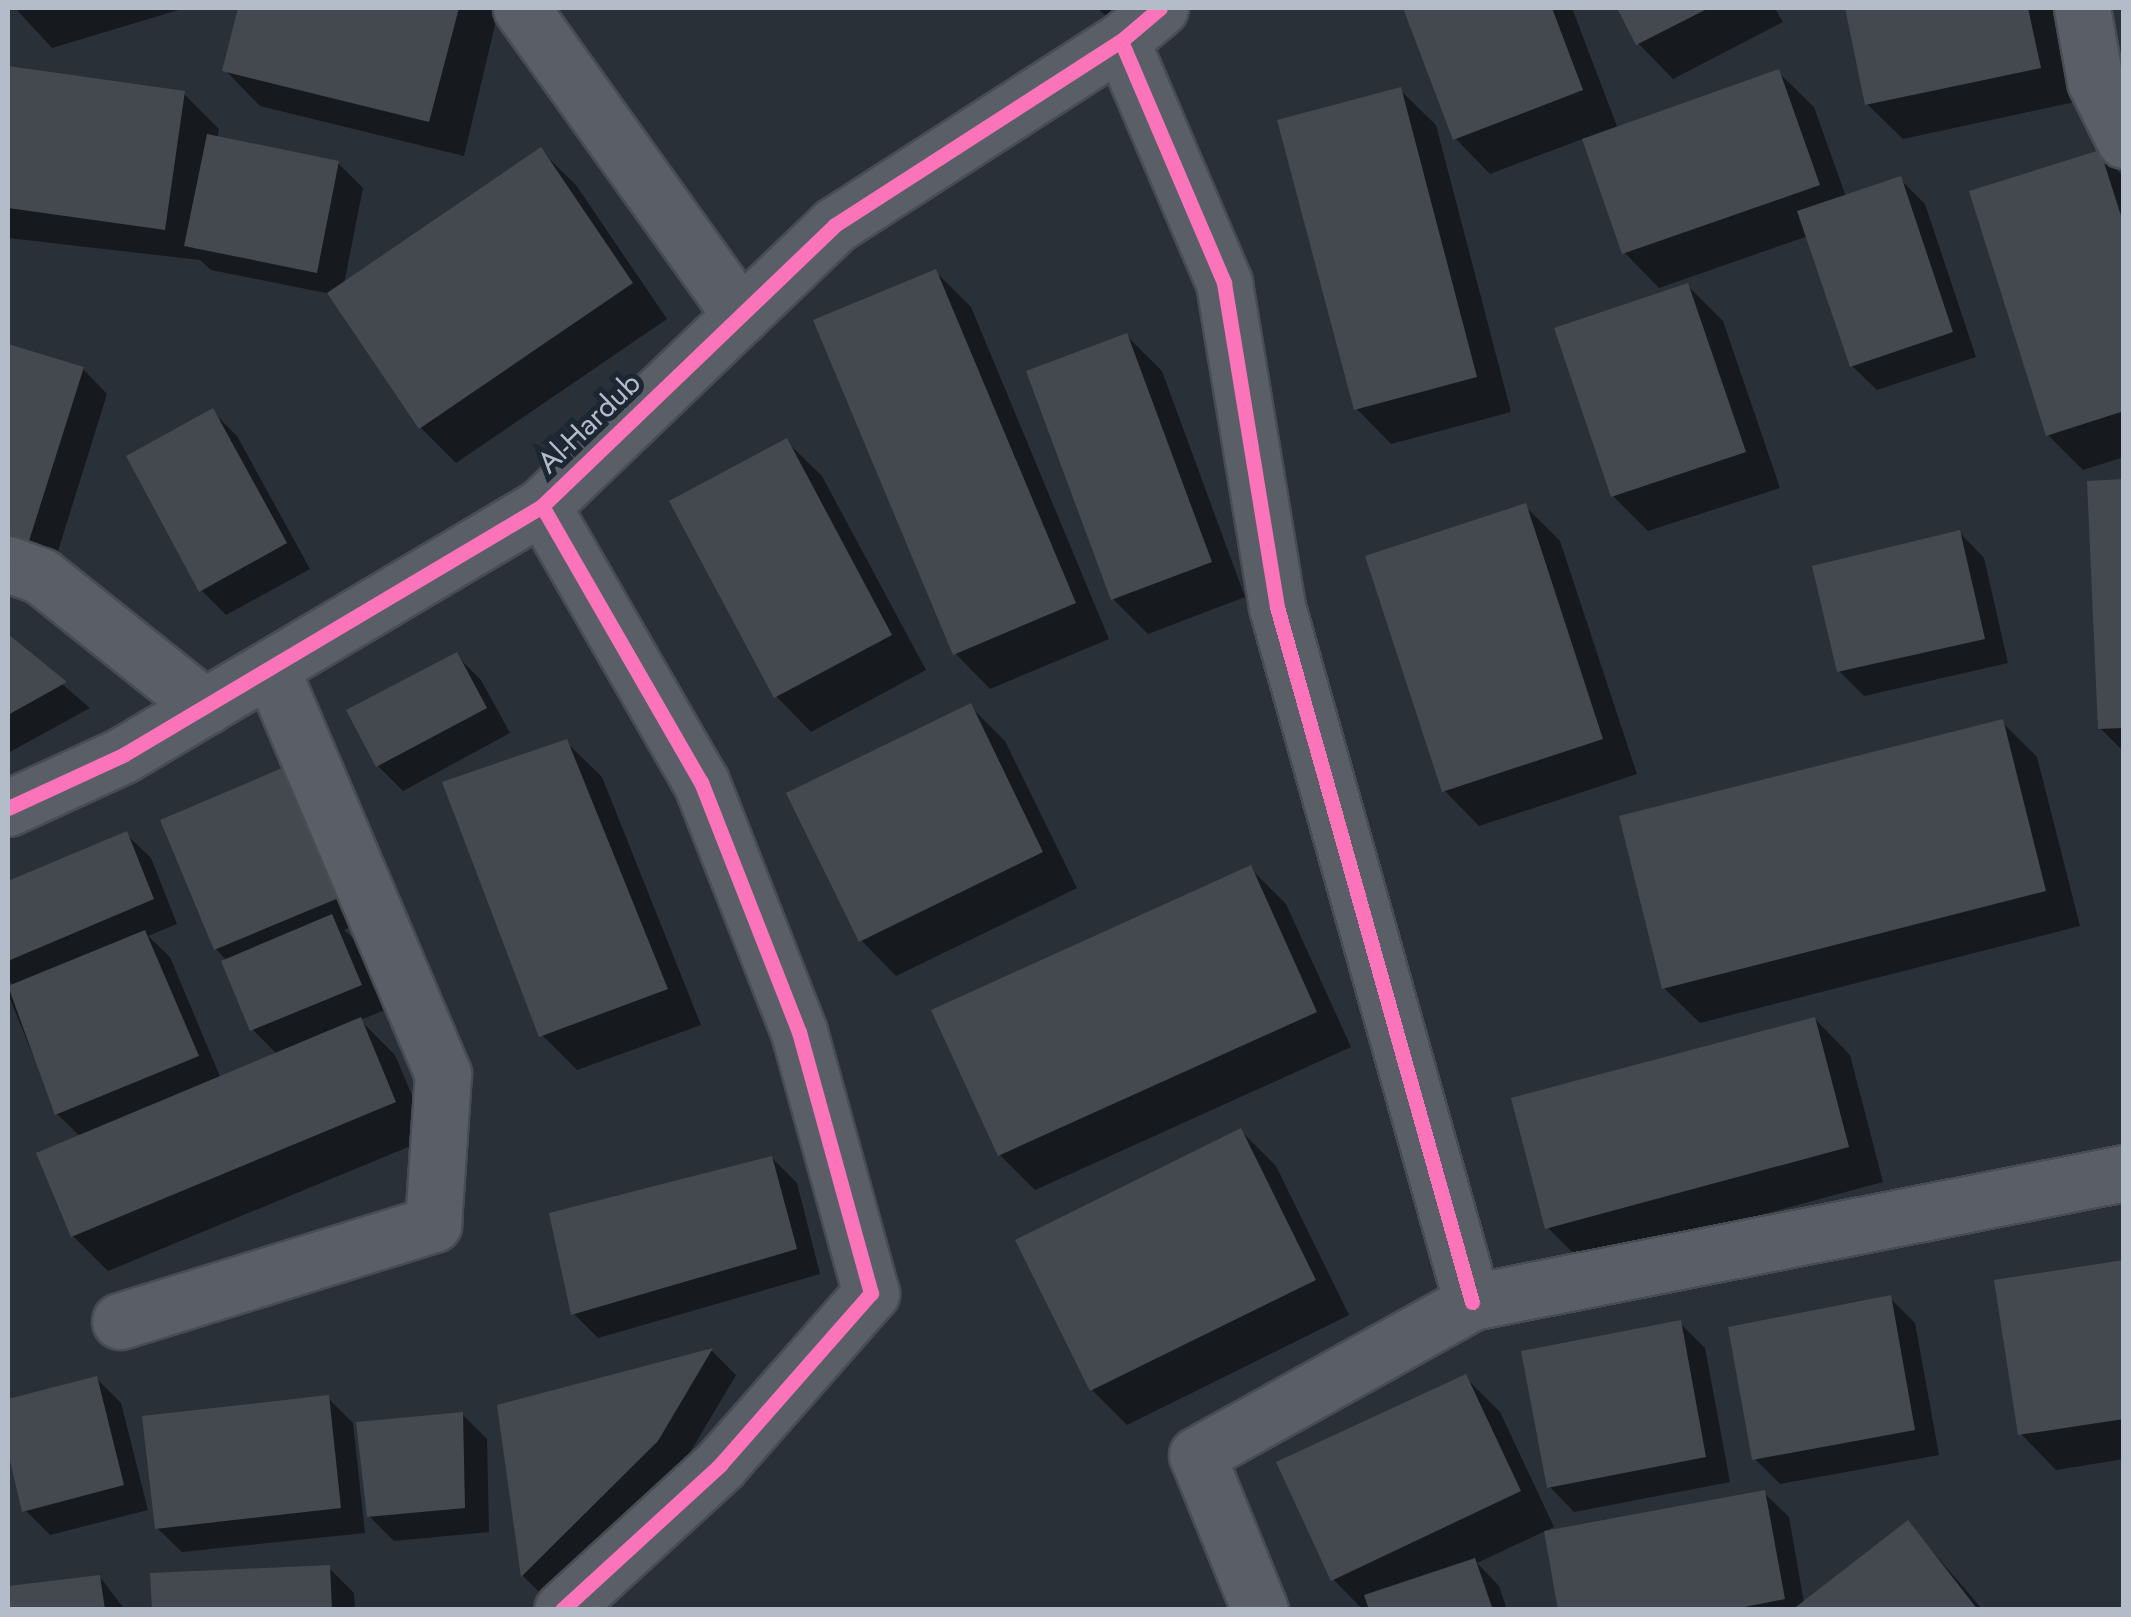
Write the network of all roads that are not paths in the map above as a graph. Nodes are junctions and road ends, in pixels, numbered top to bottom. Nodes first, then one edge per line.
1 (521, 8) edge
2 (2082, 8) edge
3 (1140, 24) edge
4 (2124, 140) edge
5 (741, 315) junction
6 (542, 506) junction
7 (8, 564) edge
8 (271, 668) junction
9 (205, 707) junction
10 (8, 808) edge
11 (2124, 1173) edge
12 (1472, 1302) junction
13 (120, 1322) dead end
14 (562, 1610) edge
15 (1260, 1610) edge

1 - 5 street
2 - 4 street
3 - 5 street, Al-Hardub
3 - 12 street
5 - 6 street, Al-Hardub
6 - 8 street, Al-Hardub
6 - 14 street
7 - 9 street
8 - 9 street, Al-Hardub
8 - 13 street
9 - 10 street, Al-Hardub
11 - 12 street
12 - 15 street

